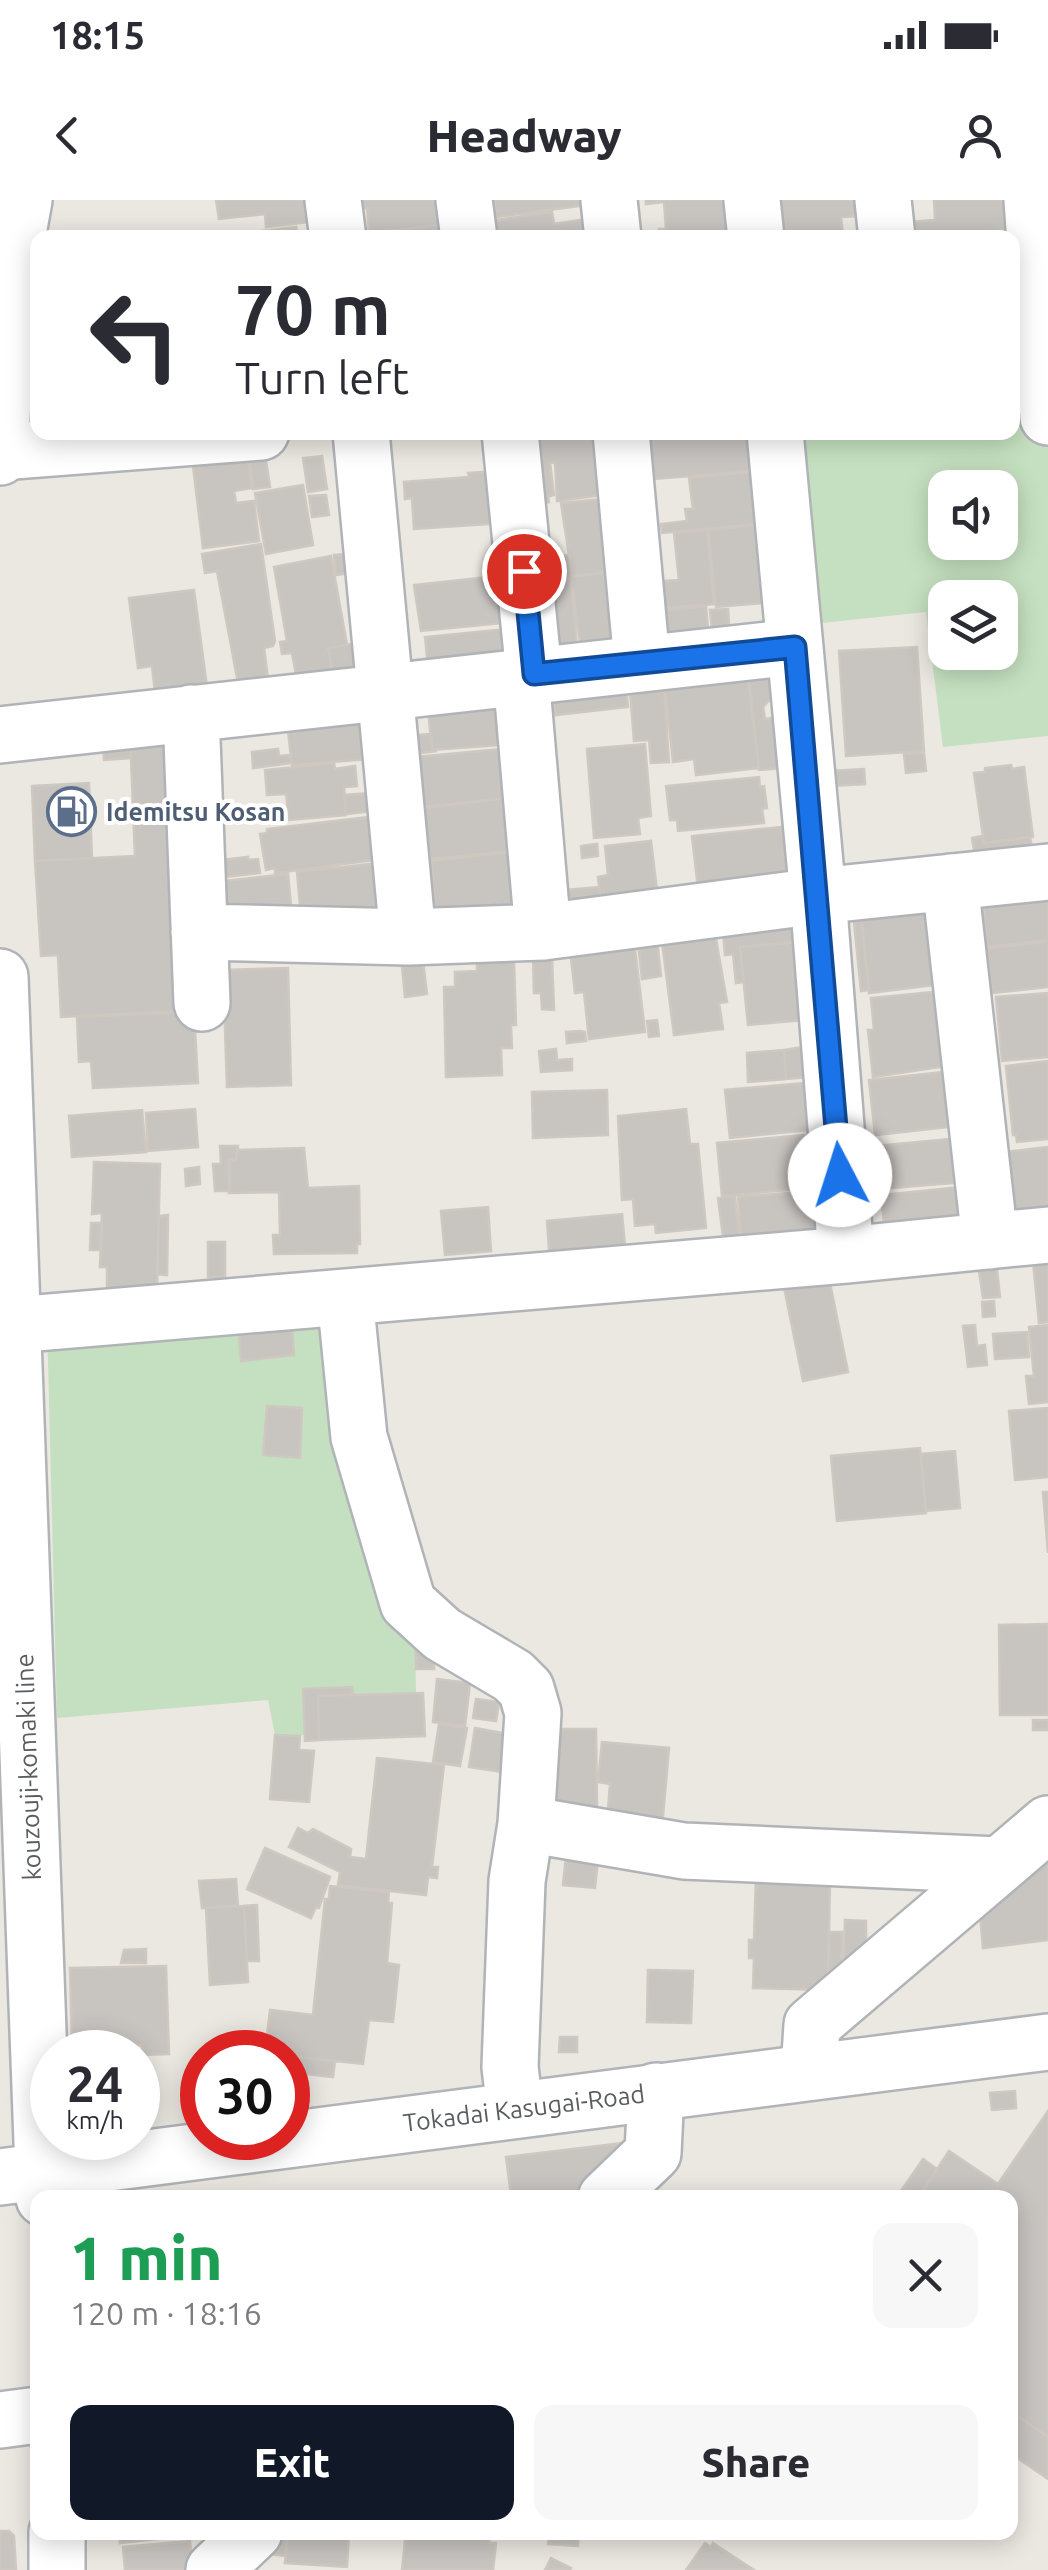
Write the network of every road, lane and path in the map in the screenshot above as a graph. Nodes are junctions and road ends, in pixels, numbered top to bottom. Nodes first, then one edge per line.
1 (24, 200) edge
2 (333, 200) edge
3 (464, 200) edge
4 (609, 200) edge
5 (752, 200) edge
6 (883, 200) edge
7 (1032, 200) edge
8 (337, 230) edge
9 (467, 230) edge
10 (611, 230) edge
11 (755, 230) edge
12 (886, 230) edge
13 (1034, 363) edge
14 (1048, 417) edge
15 (165, 440) edge
16 (362, 440) edge
17 (511, 440) edge
18 (622, 440) edge
19 (776, 440) edge
20 (0, 454) edge
21 (795, 647) junction
22 (642, 663) junction
23 (528, 675) junction
24 (385, 690) junction
25 (192, 713) junction
26 (0, 735) edge
27 (1048, 872) edge
28 (950, 882) junction
29 (818, 896) junction
30 (200, 932) junction
31 (543, 932) junction
32 (408, 937) junction
33 (0, 978) edge
34 (202, 1003) dead end
35 (1048, 1235) edge
36 (990, 1240) junction
37 (846, 1255) junction
38 (345, 1297) junction
39 (6, 1325) edge
40 (526, 1824) junction
41 (1048, 1824) edge
42 (998, 1865) junction
43 (1048, 2042) edge
44 (810, 2072) junction
45 (656, 2091) junction
46 (515, 2109) junction
47 (29, 2182) edge
48 (614, 2190) edge
49 (30, 2415) edge
50 (0, 2420) edge
51 (57, 2540) edge
52 (246, 2540) edge
53 (57, 2570) edge
54 (214, 2570) edge

1 - 20 street
2 - 8 street
3 - 9 street
4 - 10 street
5 - 11 street
6 - 12 street
7 - 13 street
13 - 14 street
15 - 20 street
16 - 24 street
17 - 23 street
18 - 22 street
19 - 21 street
21 - 22 street
21 - 29 street
22 - 23 street
23 - 24 street
23 - 31 street
24 - 25 street
24 - 32 street
25 - 26 street
25 - 30 street
27 - 28 street
28 - 29 street
28 - 36 street
29 - 31 street
29 - 37 street
30 - 32 street
30 - 34 street
31 - 32 street
33 - 39 street, kouzouji-komaki line
35 - 36 street
36 - 37 street
37 - 38 street
38 - 39 street
38 - 40 street
39 - 47 street, kouzouji-komaki line
40 - 42 street
40 - 46 street
41 - 42 street
42 - 44 street
43 - 44 street, Tokadai Kasugai-Road
44 - 45 street, Tokadai Kasugai-Road
45 - 46 street, Tokadai Kasugai-Road
45 - 48 street
46 - 47 street, Tokadai Kasugai-Road
49 - 50 street
51 - 53 street
52 - 54 street

